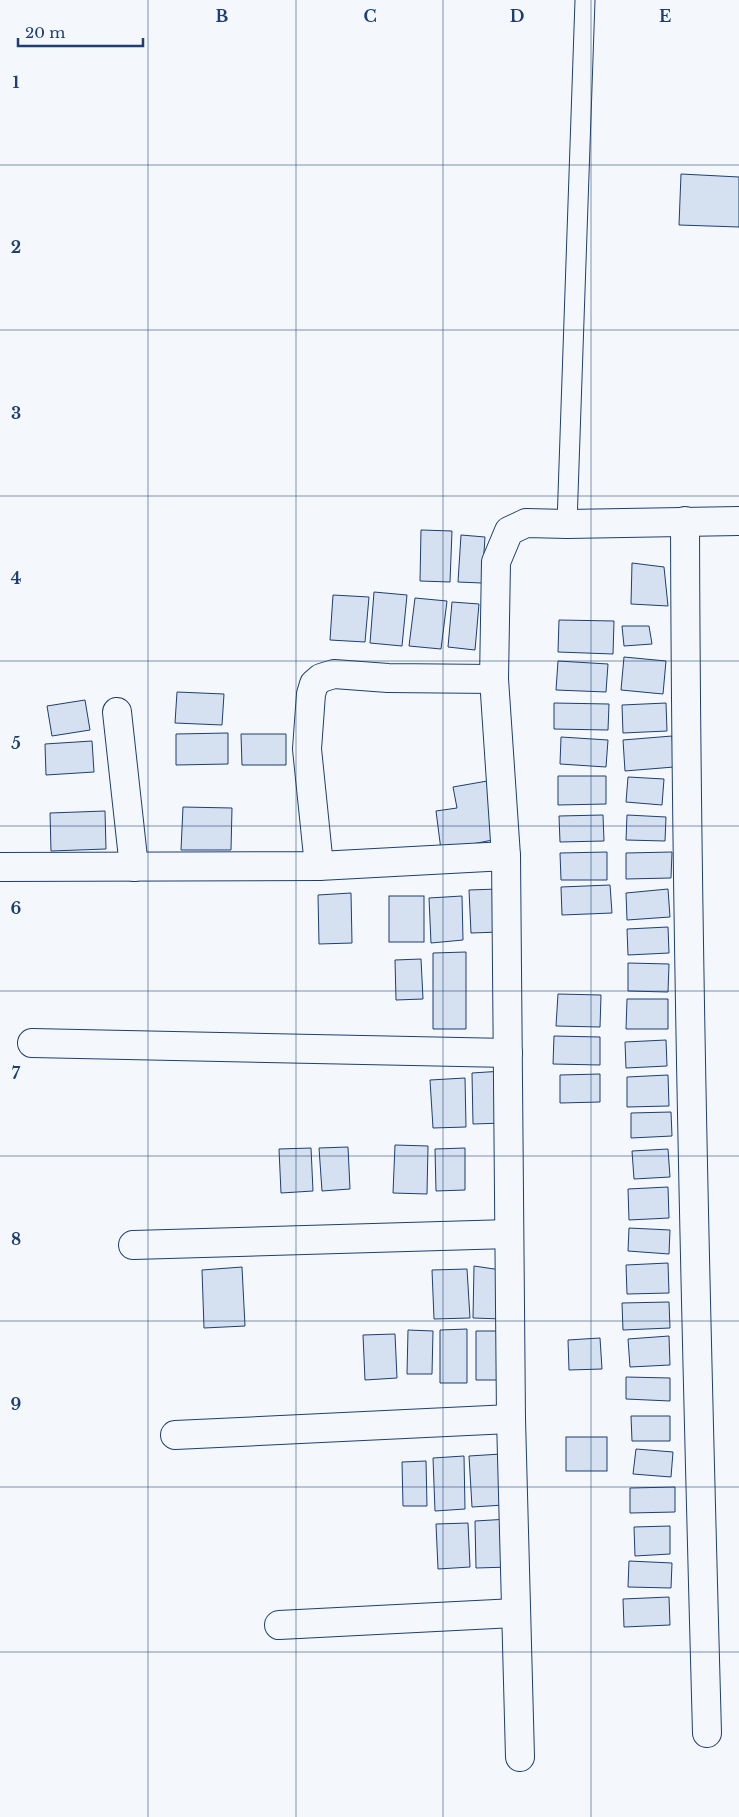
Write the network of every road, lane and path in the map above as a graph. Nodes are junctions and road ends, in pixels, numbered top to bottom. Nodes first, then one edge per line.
1 (585, 0) edge
2 (685, 521) junction
3 (739, 521) edge
4 (567, 524) junction
5 (494, 679) junction
6 (117, 712) dead end
7 (506, 856) junction
8 (320, 866) junction
9 (0, 867) edge
10 (134, 867) junction
11 (32, 1043) dead end
12 (508, 1054) junction
13 (509, 1234) junction
14 (133, 1245) dead end
15 (510, 1419) junction
16 (175, 1435) dead end
17 (516, 1613) junction
18 (280, 1625) dead end
19 (707, 1733) dead end
20 (520, 1756) dead end

1 - 4 lane
2 - 3 street
2 - 4 street
2 - 19 street
4 - 5 street
5 - 7 street
5 - 8 street
6 - 10 street
7 - 8 street
7 - 12 street
8 - 10 street
9 - 10 street
11 - 12 street
12 - 13 street
13 - 14 street
13 - 15 street
15 - 16 street
15 - 17 street
17 - 18 street
17 - 20 street

